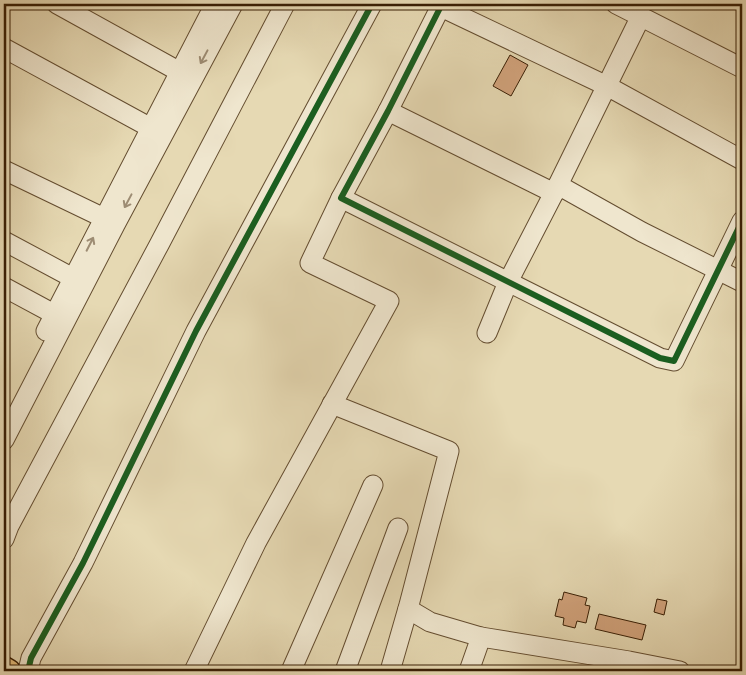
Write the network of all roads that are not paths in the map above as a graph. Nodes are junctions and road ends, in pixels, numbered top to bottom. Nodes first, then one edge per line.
1 (57, 4) edge
2 (233, 4) edge
3 (285, 4) edge
4 (372, 4) edge
5 (616, 4) edge
6 (211, 5) edge
7 (442, 5) edge
8 (641, 16) junction
9 (4, 48) edge
10 (742, 68) edge
11 (180, 72) junction
12 (607, 86) junction
13 (388, 111) junction
14 (151, 128) junction
15 (742, 160) edge
16 (4, 170) edge
17 (556, 189) junction
18 (341, 198) junction
19 (104, 218) junction
20 (742, 221) edge
21 (4, 241) edge
22 (718, 270) junction
23 (72, 278) junction
24 (508, 282) junction
25 (742, 282) edge
26 (4, 287) edge
27 (54, 314) junction
28 (488, 333) dead end
29 (332, 404) junction
30 (4, 412) edge
31 (4, 440) edge
32 (374, 485) dead end
33 (398, 528) dead end
34 (4, 539) edge
35 (408, 609) junction
36 (481, 637) junction
37 (588, 663) edge
38 (4, 668) edge
39 (9, 671) edge
40 (28, 671) edge
41 (194, 671) edge
42 (291, 671) edge
43 (345, 671) edge
44 (390, 671) edge
45 (469, 671) edge
46 (680, 671) edge

1 - 11 street
2 -> 31 street
3 - 34 street
4 - 40 street
5 - 8 street
6 - 11 street
7 - 12 street
7 - 13 street
8 - 10 street
8 - 12 street
9 - 14 street
11 - 14 street
12 - 15 street
12 - 17 street
13 - 17 street
13 - 18 street
14 - 19 street
16 - 19 street
17 - 22 street
17 - 24 street
18 - 24 street
18 - 29 street
23 -> 19 street
20 - 22 street
21 - 23 street
22 - 24 street
22 - 25 street
23 - 27 street
24 - 28 street
26 - 27 street
27 - 30 street
29 - 35 street
29 - 41 street
32 - 42 street
33 - 43 street
35 - 36 street
35 - 44 street
36 - 37 street
36 - 45 street
37 - 46 street
38 - 39 main road

